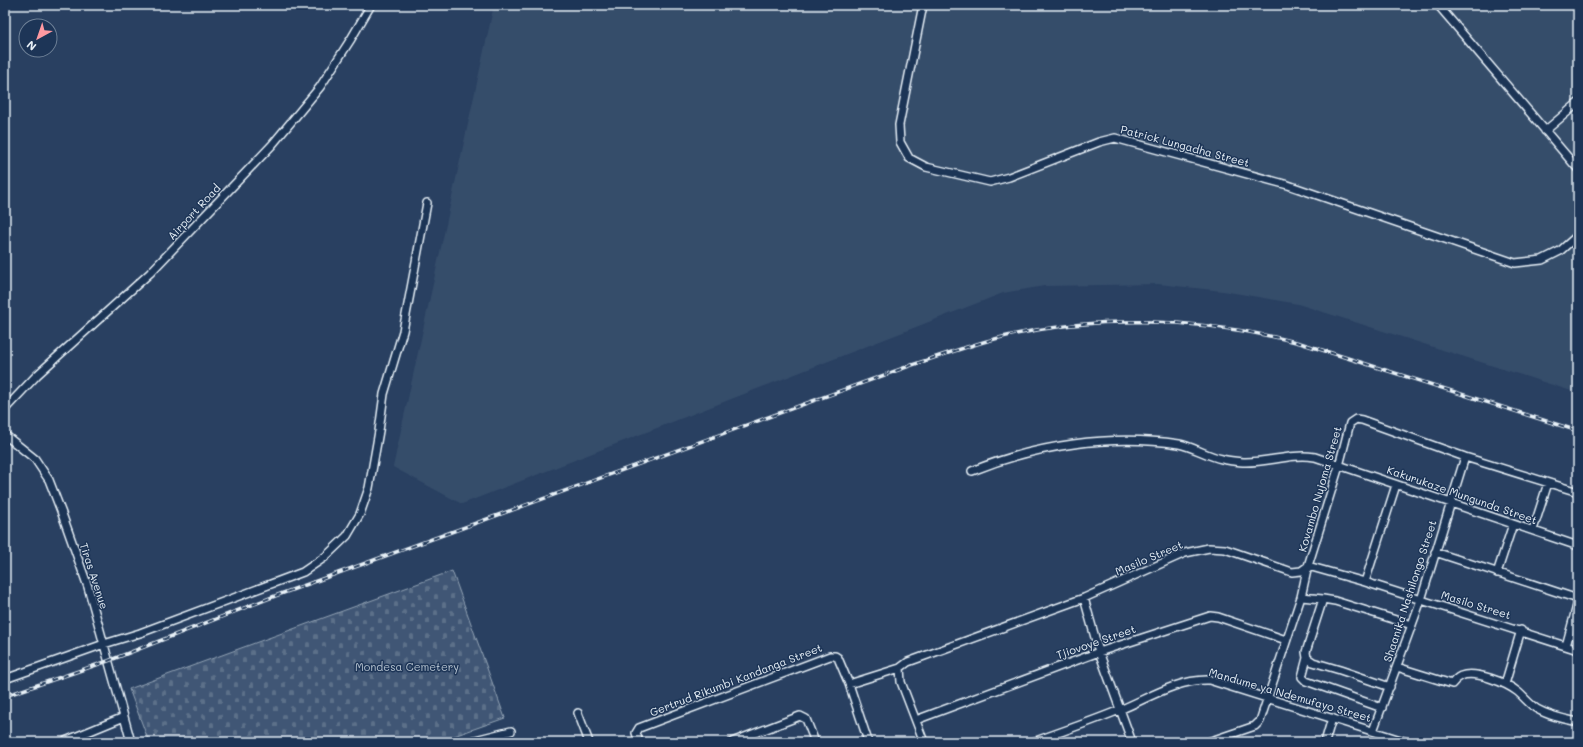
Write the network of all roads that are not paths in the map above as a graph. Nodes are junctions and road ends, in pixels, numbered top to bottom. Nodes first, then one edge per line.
1 (370, 5) edge
2 (923, 5) edge
3 (1438, 5) edge
4 (1578, 103) edge
5 (1545, 131) junction
6 (1578, 169) edge
7 (427, 202) dead end
8 (1578, 235) edge
9 (5, 410) edge
10 (5, 435) edge
11 (1465, 457) junction
12 (1339, 466) junction
13 (972, 471) dead end
14 (1548, 483) junction
15 (1396, 484) junction
16 (1578, 492) edge
17 (1450, 504) junction
18 (1513, 524) junction
19 (1533, 530) junction
20 (1578, 546) edge
21 (1435, 552) junction
22 (1308, 566) junction
23 (1497, 573) junction
24 (1365, 582) junction
25 (1300, 597) junction
26 (1084, 598) junction
27 (1323, 598) junction
28 (1421, 600) junction
29 (1578, 600) edge
30 (1412, 625) junction
31 (1521, 630) junction
32 (1286, 640) junction
33 (104, 644) junction
34 (1566, 646) junction
35 (1578, 650) edge
36 (1099, 652) junction
37 (1307, 658) junction
38 (1397, 667) junction
39 (900, 668) junction
40 (5, 679) edge
41 (849, 684) junction
42 (1505, 684) junction
43 (1390, 687) junction
44 (1267, 699) junction
45 (1382, 708) junction
46 (1120, 709) junction
47 (578, 713) dead end
48 (124, 717) junction
49 (1332, 718) junction
50 (916, 720) junction
51 (1578, 722) edge
52 (512, 731) dead end
53 (1373, 731) junction
54 (63, 742) edge
55 (132, 742) edge
56 (467, 742) edge
57 (590, 742) edge
58 (638, 742) edge
59 (732, 742) edge
60 (815, 742) edge
61 (866, 742) edge
62 (924, 742) edge
63 (1033, 742) edge
64 (1132, 742) edge
65 (1208, 742) edge
66 (1325, 742) edge
67 (1407, 742) edge

1 - 9 street, Airport Road
2 - 8 street, Patrick Lungadha Street
3 - 5 street
4 - 5 street
5 - 6 street
7 - 33 street
10 - 33 street, Tiras Avenue
11 - 12 street, Kovambo Nujoma Street
11 - 14 street, Kovambo Nujoma Street
11 - 17 street, Shaanika Nashilongo Street
12 - 13 street, Kakurukaze Mungunda Street
12 - 15 street, Kakurukaze Mungunda Street
12 - 22 street, Kovambo Nujoma Street
14 - 16 street, Kovambo Nujoma Street
14 - 19 street
15 - 17 street, Kakurukaze Mungunda Street
15 - 24 street
17 - 18 street, Kakurukaze Mungunda Street
17 - 21 street, Shaanika Nashilongo Street
18 - 19 street, Kakurukaze Mungunda Street
18 - 23 street
19 - 20 street, Kakurukaze Mungunda Street
21 - 23 street
21 - 28 street, Shaanika Nashilongo Street
22 - 24 street, Masilo Street
22 - 25 street, Kovambo Nujoma Street
22 - 26 street, Masilo Street
23 - 29 street
24 - 28 street, Masilo Street
25 - 27 street
25 - 32 street, Kovambo Nujoma Street
26 - 36 street
26 - 39 street, Masilo Street
27 - 30 street
27 - 37 street
28 - 30 street, Shaanika Nashilongo Street
28 - 31 street, Masilo Street
29 - 34 street
30 - 38 street, Shaanika Nashilongo Street
31 - 34 street, Masilo Street
31 - 42 street
32 - 36 street, Tjiovoye Street
32 - 44 street, Kovambo Nujoma Street
33 - 40 street
33 - 48 street, Tiras Avenue
34 - 35 street, Masilo Street
36 - 46 street
36 - 50 street, Tjiovoye Street
37 - 43 street
37 - 45 street
38 - 42 street
38 - 43 street, Shaanika Nashilongo Street
39 - 41 street, Masilo Street
39 - 50 street
41 - 58 street, Gertrud Rikumbi Kandanga Street
41 - 61 street, Gertrud Rikumbi Kandanga Street
42 - 51 street
43 - 45 street, Shaanika Nashilongo Street
44 - 46 street, Mandume ya Ndemufayo Street
44 - 49 street, Mandume ya Ndemufayo Street
44 - 65 street, Kovambo Nujoma Street
45 - 53 street, Shaanika Nashilongo Street
46 - 63 street, Mandume ya Ndemufayo Street
46 - 64 street
47 - 57 street
48 - 54 street
48 - 55 street, Tiras Avenue
49 - 53 street, Mandume ya Ndemufayo Street
49 - 66 street
50 - 62 street
52 - 56 street
53 - 67 street, Mandume ya Ndemufayo Street
59 - 60 street

